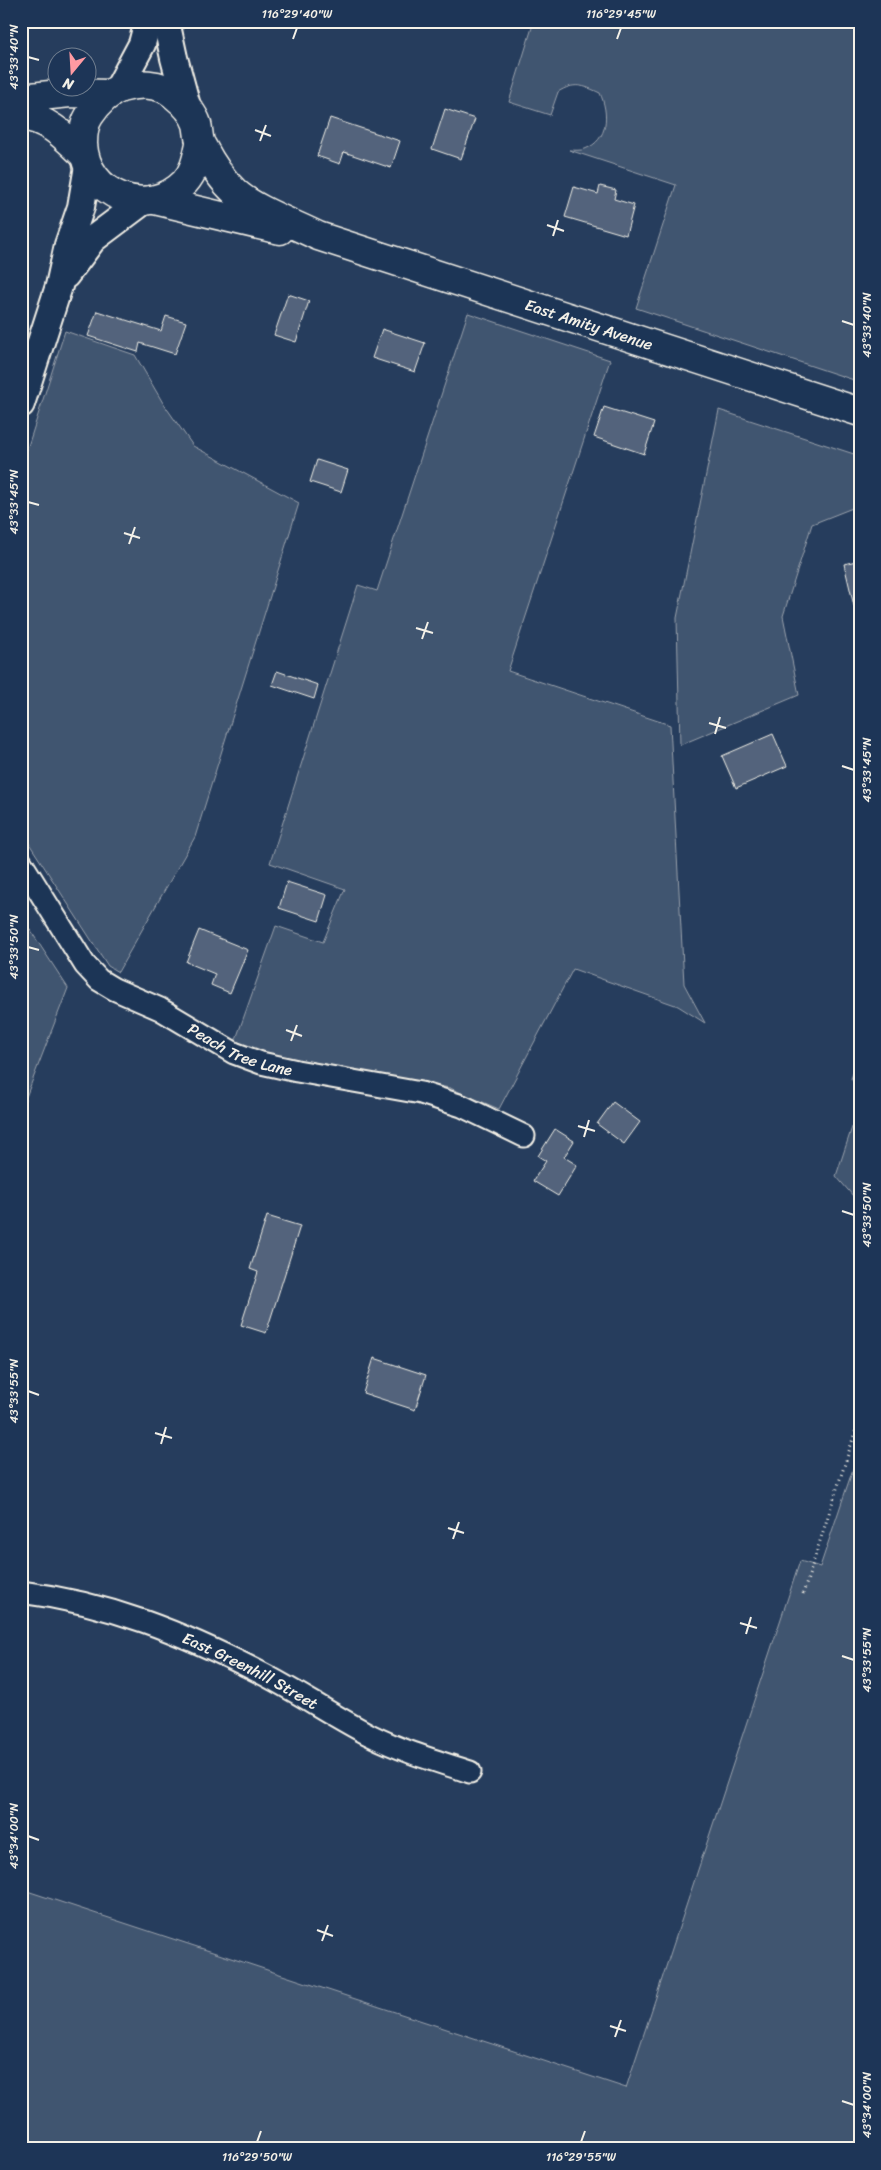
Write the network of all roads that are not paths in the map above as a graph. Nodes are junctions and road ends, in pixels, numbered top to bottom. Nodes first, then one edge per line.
1 (148, 21) edge
2 (166, 21) edge
3 (114, 92) junction
4 (21, 98) edge
5 (187, 106) junction
6 (21, 116) edge
7 (200, 144) junction
8 (86, 160) junction
9 (150, 200) junction
10 (318, 236) junction
11 (58, 286) junction
12 (21, 404) edge
13 (860, 412) edge
14 (21, 862) edge
15 (524, 1136) dead end
16 (21, 1592) edge
17 (470, 1772) dead end

1 - 3 street
2 - 5 street
3 - 4 main road
3 - 5 main road
3 - 8 main road
5 - 7 main road
6 - 8 main road
7 - 9 main road
7 - 10 main road, East Amity Avenue
8 - 9 main road
8 - 11 street
9 - 10 main road, East Amity Avenue
9 - 11 street
10 - 13 main road, East Amity Avenue
11 - 12 street
14 - 15 street, Peach Tree Lane
16 - 17 street, East Greenhill Street

